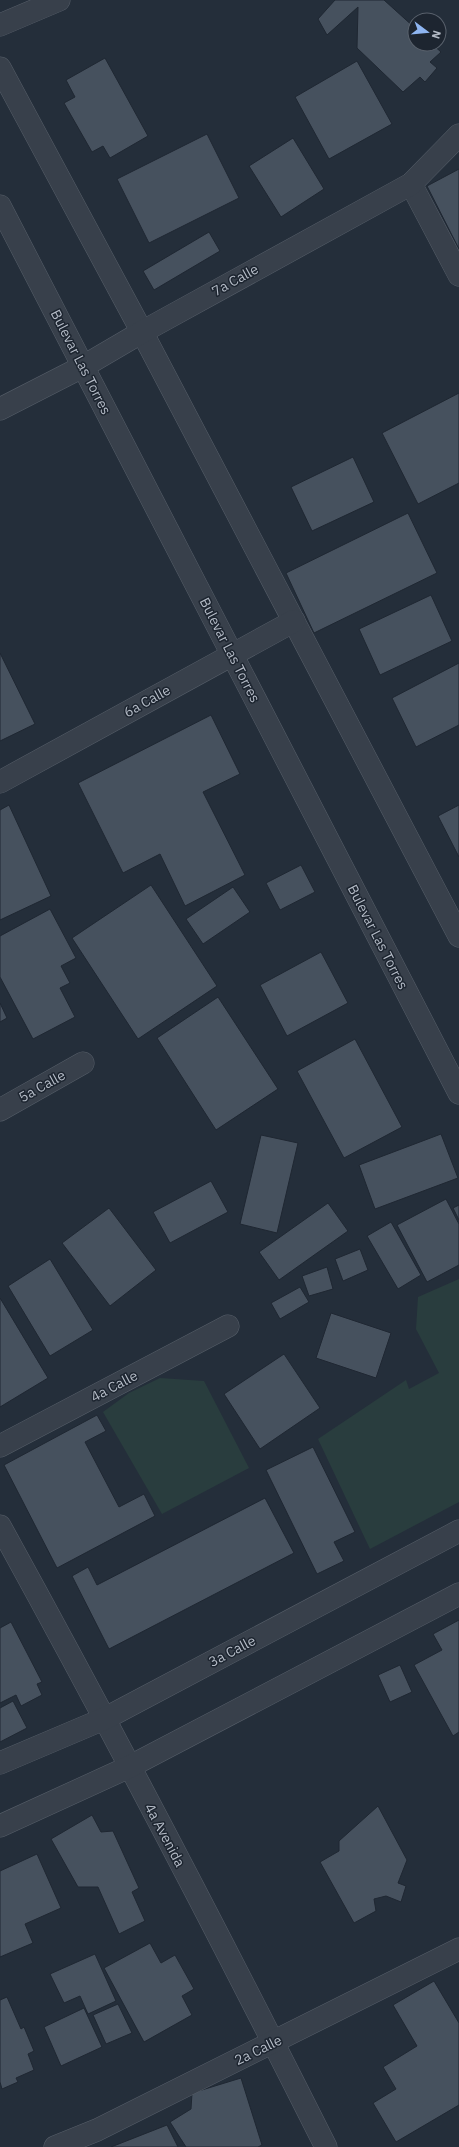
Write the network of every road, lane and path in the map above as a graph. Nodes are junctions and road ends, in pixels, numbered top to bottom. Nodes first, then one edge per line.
1 (59, 0) edge
2 (0, 25) edge
3 (0, 68) edge
4 (459, 135) edge
5 (411, 184) junction
6 (0, 206) edge
7 (459, 275) edge
8 (142, 332) junction
9 (84, 366) junction
10 (0, 409) edge
11 (294, 621) junction
12 (232, 655) junction
13 (0, 782) edge
14 (459, 936) edge
15 (83, 1063) dead end
16 (459, 1093) edge
17 (0, 1110) edge
18 (228, 1326) dead end
19 (0, 1446) edge
20 (0, 1526) edge
21 (459, 1531) edge
22 (459, 1594) edge
23 (106, 1718) junction
24 (0, 1763) edge
25 (129, 1767) junction
26 (0, 1826) edge
27 (459, 1949) edge
28 (274, 2043) junction
29 (55, 2147) edge
30 (326, 2147) edge

1 - 2 street
3 - 8 street
4 - 5 street, 7a Calle
5 - 7 street
5 - 8 street, 7a Calle
6 - 9 street, Bulevar Las Torres
8 - 9 street, 7a Calle
8 - 11 street
9 - 10 street, 7a Calle
9 - 12 street, Bulevar Las Torres
11 - 12 street, 6a Calle
11 - 14 street
12 - 13 street, 6a Calle
12 - 16 street, Bulevar Las Torres
15 - 17 street, 5a Calle
18 - 19 street, 4a Calle
20 - 23 street, 4a Avenida
21 - 23 street, 3a Calle
22 - 25 street
23 - 24 street, 3a Calle
23 - 25 street, 4a Avenida
25 - 26 street
25 - 28 street, 4a Avenida
27 - 28 street, 2a Calle
28 - 29 street, 2a Calle
28 - 30 street, 4a Avenida

